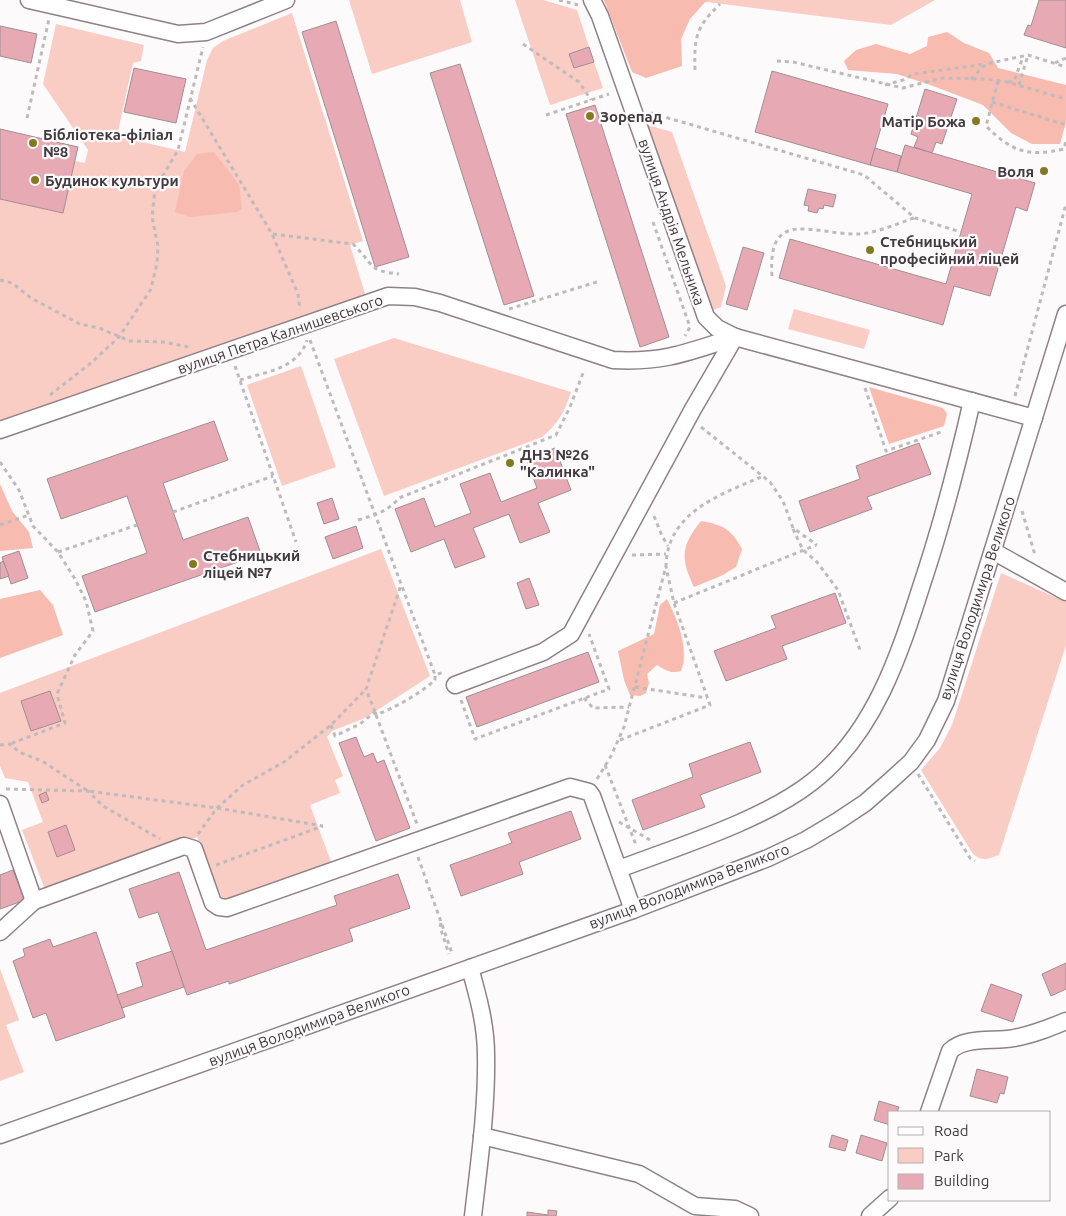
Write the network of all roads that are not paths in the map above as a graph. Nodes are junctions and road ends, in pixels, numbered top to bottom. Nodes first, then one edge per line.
1 (29, 0) edge
2 (286, 0) edge
3 (585, 3) edge
4 (1066, 314) edge
5 (735, 337) junction
6 (972, 401) junction
7 (1034, 418) junction
8 (0, 430) edge
9 (993, 551) junction
10 (1066, 592) edge
11 (456, 685) road end
12 (0, 804) edge
13 (618, 869) junction
14 (34, 900) junction
15 (633, 910) junction
16 (0, 932) edge
17 (470, 968) junction
18 (1066, 1022) edge
19 (929, 1111) edge
20 (0, 1136) edge
21 (482, 1136) junction
22 (888, 1200) edge
23 (473, 1216) edge
24 (750, 1216) edge
25 (870, 1216) edge

1 - 2 street
3 - 5 street, вулиця Андрія Мельника
4 - 7 street, вулиця Володимира Великого
5 - 6 street, вулиця Андрія Мельника
5 - 8 street, вулиця Петра Калнишевського
5 - 11 street
6 - 7 street, вулиця Андрія Мельника
6 - 13 street
7 - 9 street, вулиця Володимира Великого
9 - 10 street
9 - 15 street, вулиця Володимира Великого
12 - 14 street
13 - 14 street
13 - 15 street
14 - 16 street
15 - 17 street, вулиця Володимира Великого
17 - 20 street, вулиця Володимира Великого
17 - 21 street
18 - 19 street
21 - 23 street
21 - 24 street
22 - 25 street

